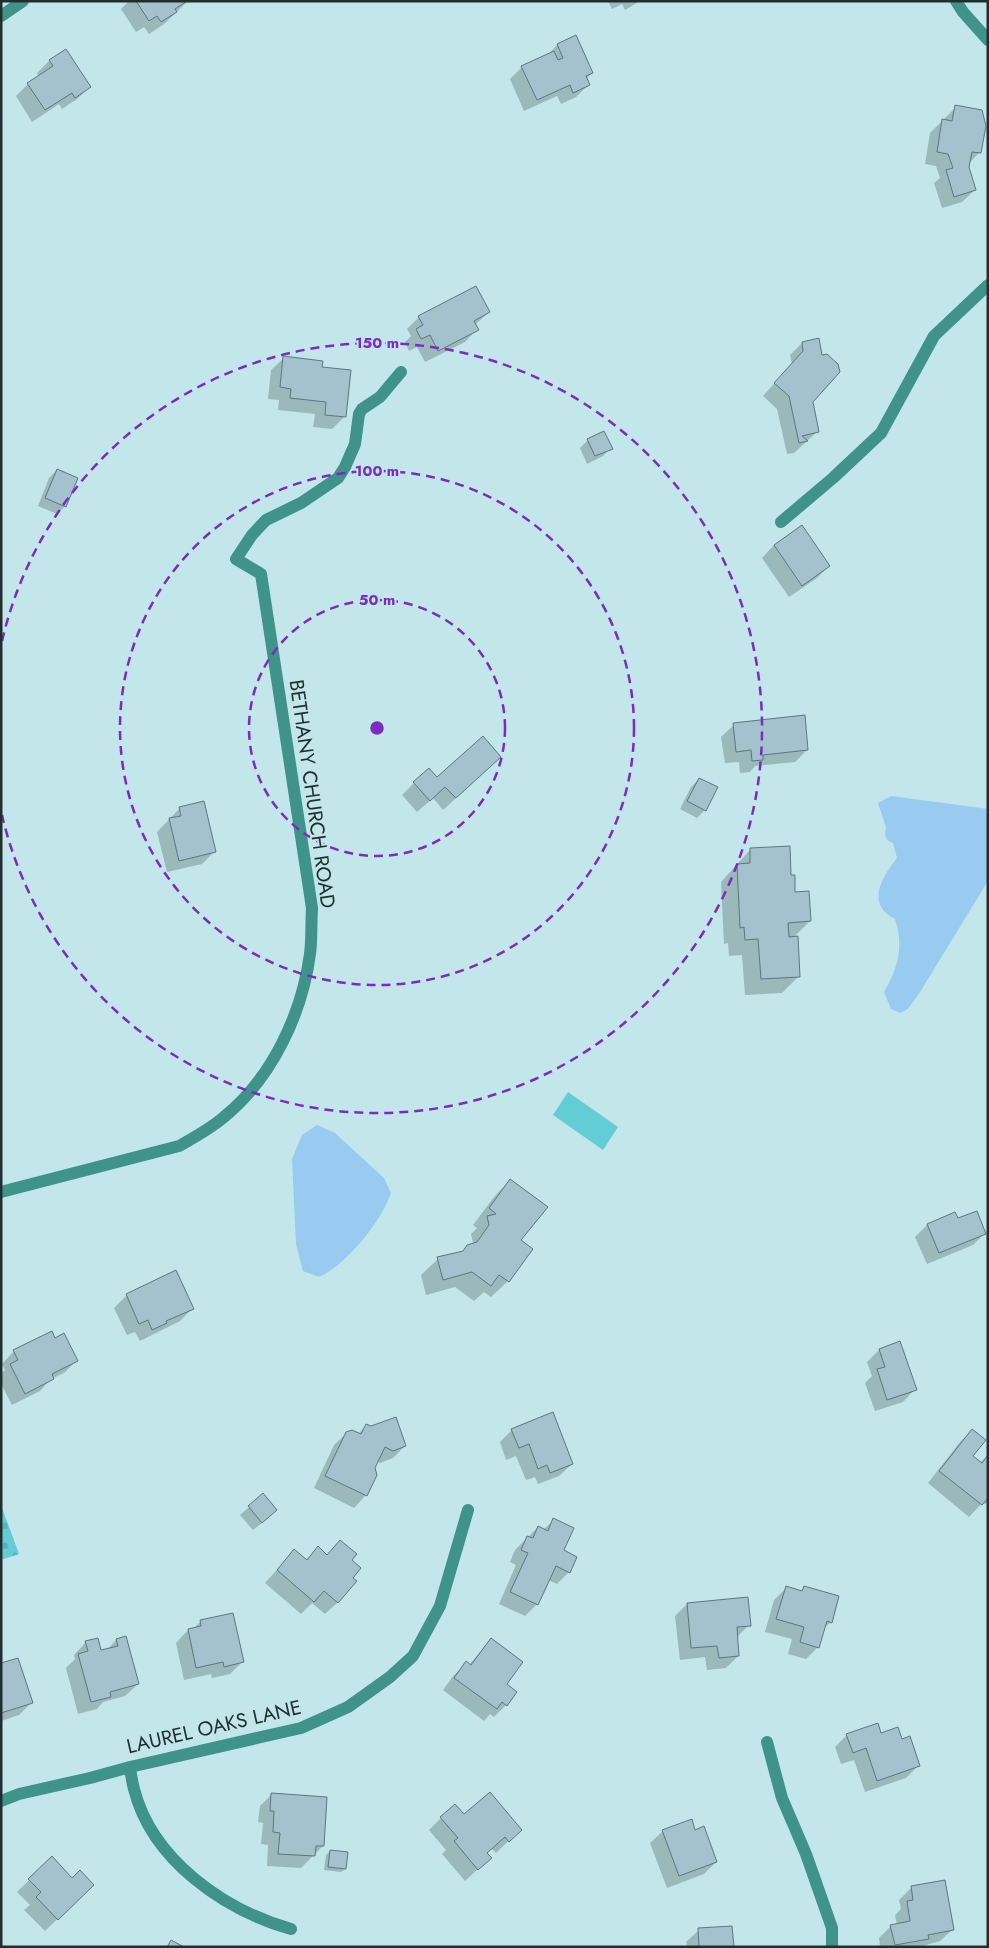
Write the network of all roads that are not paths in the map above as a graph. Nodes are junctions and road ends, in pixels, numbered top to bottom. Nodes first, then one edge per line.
1 (23, 1) edge
2 (956, 1) edge
3 (1, 16) edge
4 (988, 40) edge
5 (988, 285) edge
6 (401, 372) dead end
7 (781, 522) dead end
8 (1, 1192) edge
9 (468, 1510) dead end
10 (767, 1742) dead end
11 (130, 1766) junction
12 (1, 1801) edge
13 (291, 1929) dead end
14 (832, 1947) edge

1 - 3 street
2 - 4 street
5 - 7 street
6 - 8 street, BETHANY CHURCH ROAD
9 - 11 street, LAUREL OAKS LANE
10 - 14 street
11 - 12 street, LAUREL OAKS LANE
11 - 13 street

